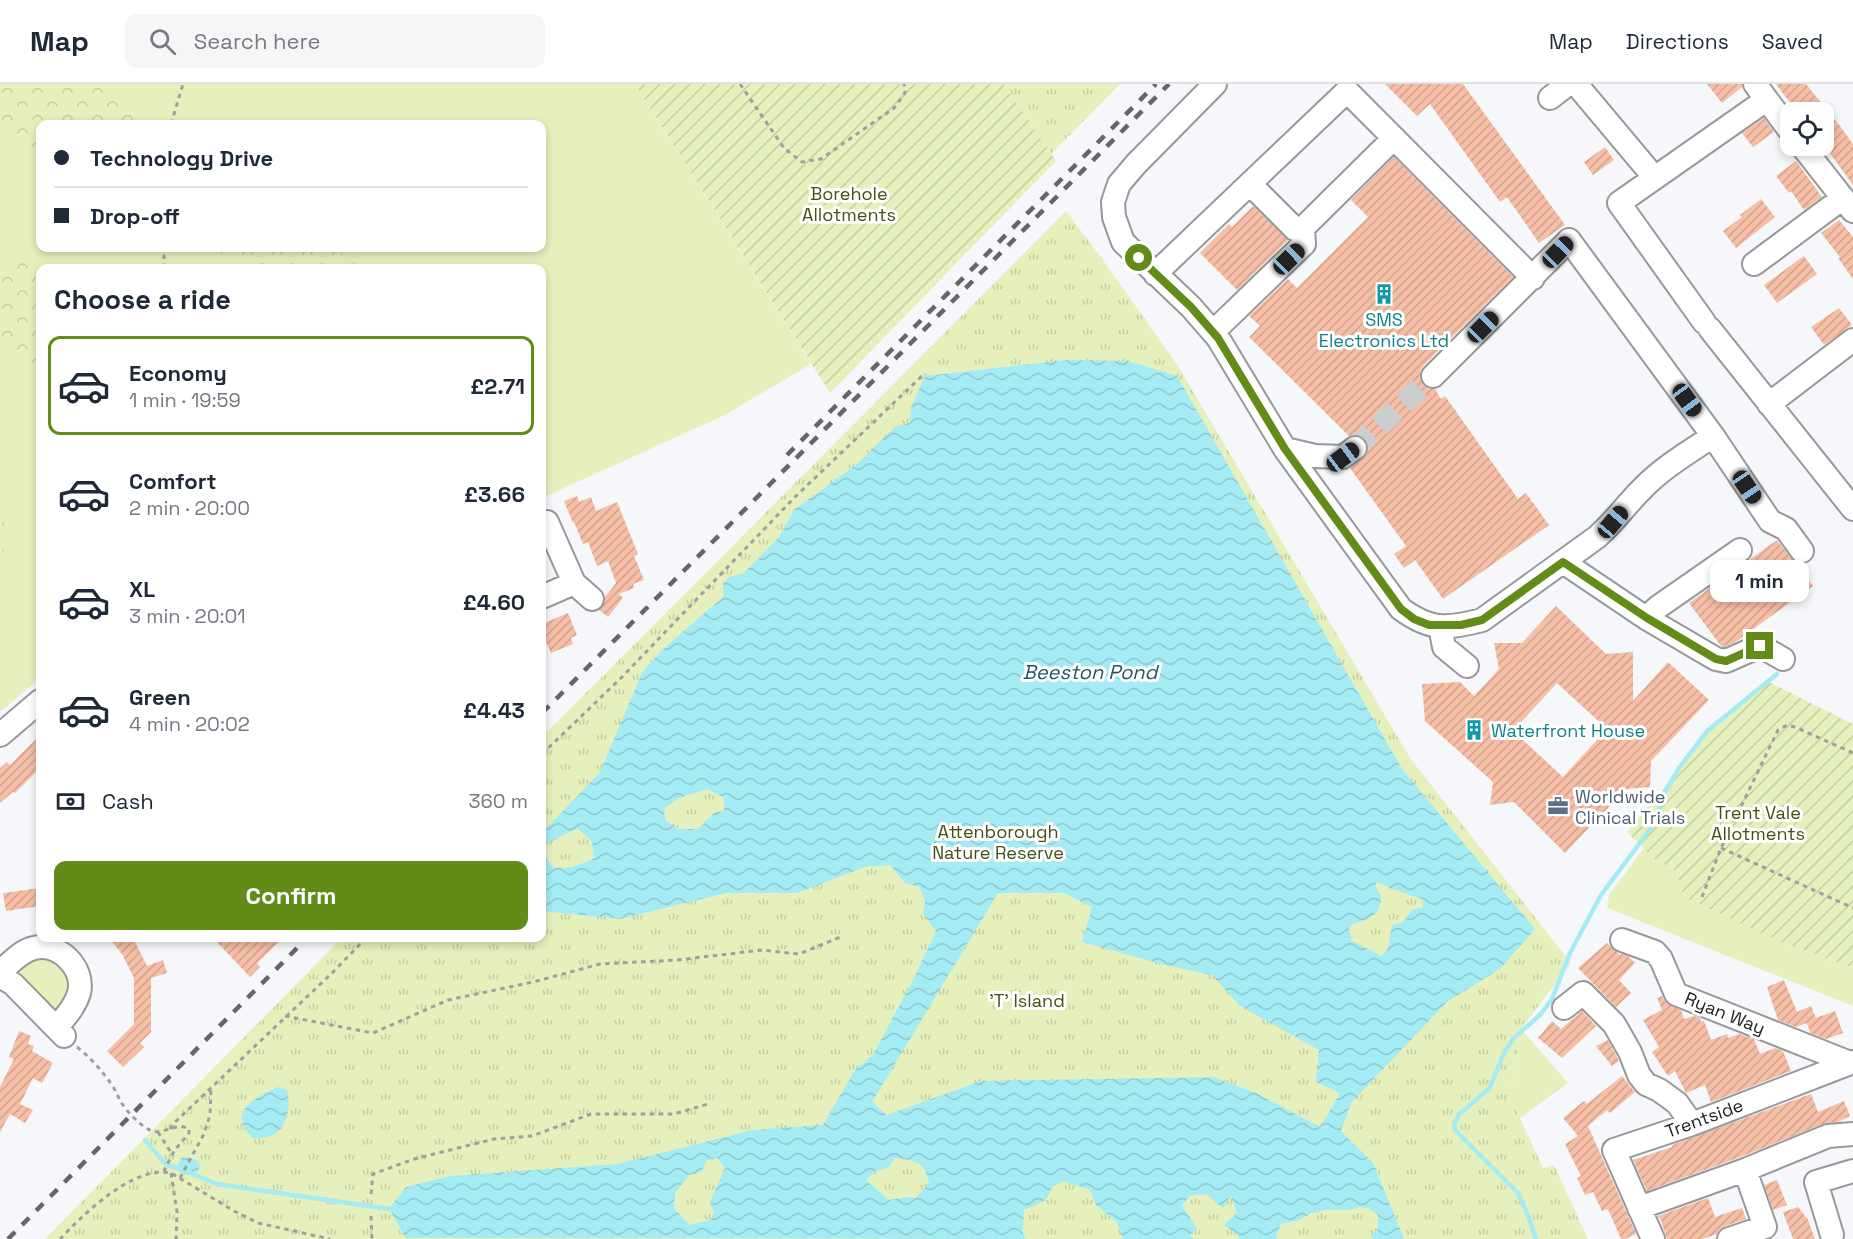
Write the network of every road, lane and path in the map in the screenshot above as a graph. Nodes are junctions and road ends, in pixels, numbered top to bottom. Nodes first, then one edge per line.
1 (183, 84) edge
2 (740, 84) edge
3 (904, 84) edge
4 (1215, 84) edge
5 (1576, 84) edge
6 (1761, 92) edge
7 (1780, 117) edge
8 (172, 120) edge
9 (1394, 138) junction
10 (1810, 156) edge
11 (1654, 177) junction
12 (1250, 184) junction
13 (1848, 205) edge
14 (1303, 228) junction
15 (1754, 264) dead end
16 (1155, 274) junction
17 (1533, 278) junction
18 (1212, 332) junction
19 (1853, 340) edge
20 (923, 375) dead end
21 (1433, 376) tunnel mouth
22 (1769, 404) junction
23 (1713, 436) junction
24 (1355, 448) tunnel mouth
25 (1285, 449) junction
26 (1853, 508) edge
27 (547, 522) dead end
28 (1740, 550) dead end
29 (1802, 551) dead end
30 (1563, 562) junction
31 (574, 583) junction
32 (546, 595) edge
33 (592, 599) dead end
34 (1647, 618) junction
35 (1440, 626) junction
36 (1783, 659) dead end
37 (1467, 666) dead end
38 (36, 704) edge
39 (0, 735) edge
40 (546, 750) edge
41 (1853, 753) edge
42 (1721, 848) junction
43 (1702, 897) dead end
44 (1853, 908) edge
45 (843, 936) dead end
46 (1622, 940) dead end
47 (362, 942) edge
48 (0, 974) edge
49 (1564, 1008) dead end
50 (285, 1016) junction
51 (60, 1032) junction
52 (1851, 1063) edge
53 (210, 1087) junction
54 (708, 1104) dead end
55 (1692, 1124) junction
56 (170, 1129) junction
57 (158, 1132) junction
58 (1853, 1134) edge
59 (172, 1154) junction
60 (165, 1170) junction
61 (1745, 1170) junction
62 (1853, 1171) edge
63 (171, 1173) junction
64 (180, 1178) junction
65 (371, 1194) dead end
66 (1639, 1208) junction
67 (371, 1216) dead end
68 (1832, 1234) dead end
69 (60, 1239) edge
70 (176, 1239) edge
71 (330, 1239) edge
72 (372, 1239) edge
73 (1653, 1239) edge
74 (1729, 1239) edge

1 - 8 path
2 - 3 path
4 - 16 street
5 - 11 street
6 - 7 street
6 - 11 street
9 - 12 street
9 - 14 street
9 - 17 street
10 - 13 street
11 - 22 street
12 - 14 street
12 - 16 street
13 - 15 street
14 - 18 street
16 - 18 street
17 - 21 street
17 - 23 street
18 - 25 street
19 - 22 street
20 - 40 path
22 - 26 street
23 - 29 street
23 - 30 street
24 - 25 street
25 - 35 street
27 - 31 street
28 - 34 street
30 - 34 street
30 - 35 street
31 - 32 street
31 - 33 street
34 - 36 street
35 - 37 street
38 - 39 street
41 - 42 path
42 - 43 path
42 - 44 path
45 - 50 path
46 - 52 street, Ryan Way
47 - 50 path
48 - 51 street
48 - 51 street
49 - 55 street
50 - 53 path
51 - 57 path
52 - 55 street, Trentside
53 - 56 path
53 - 64 path
54 - 65 path
55 - 66 street, Trentside
56 - 57 path
56 - 59 path
57 - 59 path
58 - 61 street
59 - 60 path
60 - 63 path
60 - 69 path
61 - 66 street
61 - 74 street
62 - 68 street
63 - 64 path
63 - 70 path
64 - 71 path
66 - 73 street, Trentside
67 - 72 path

